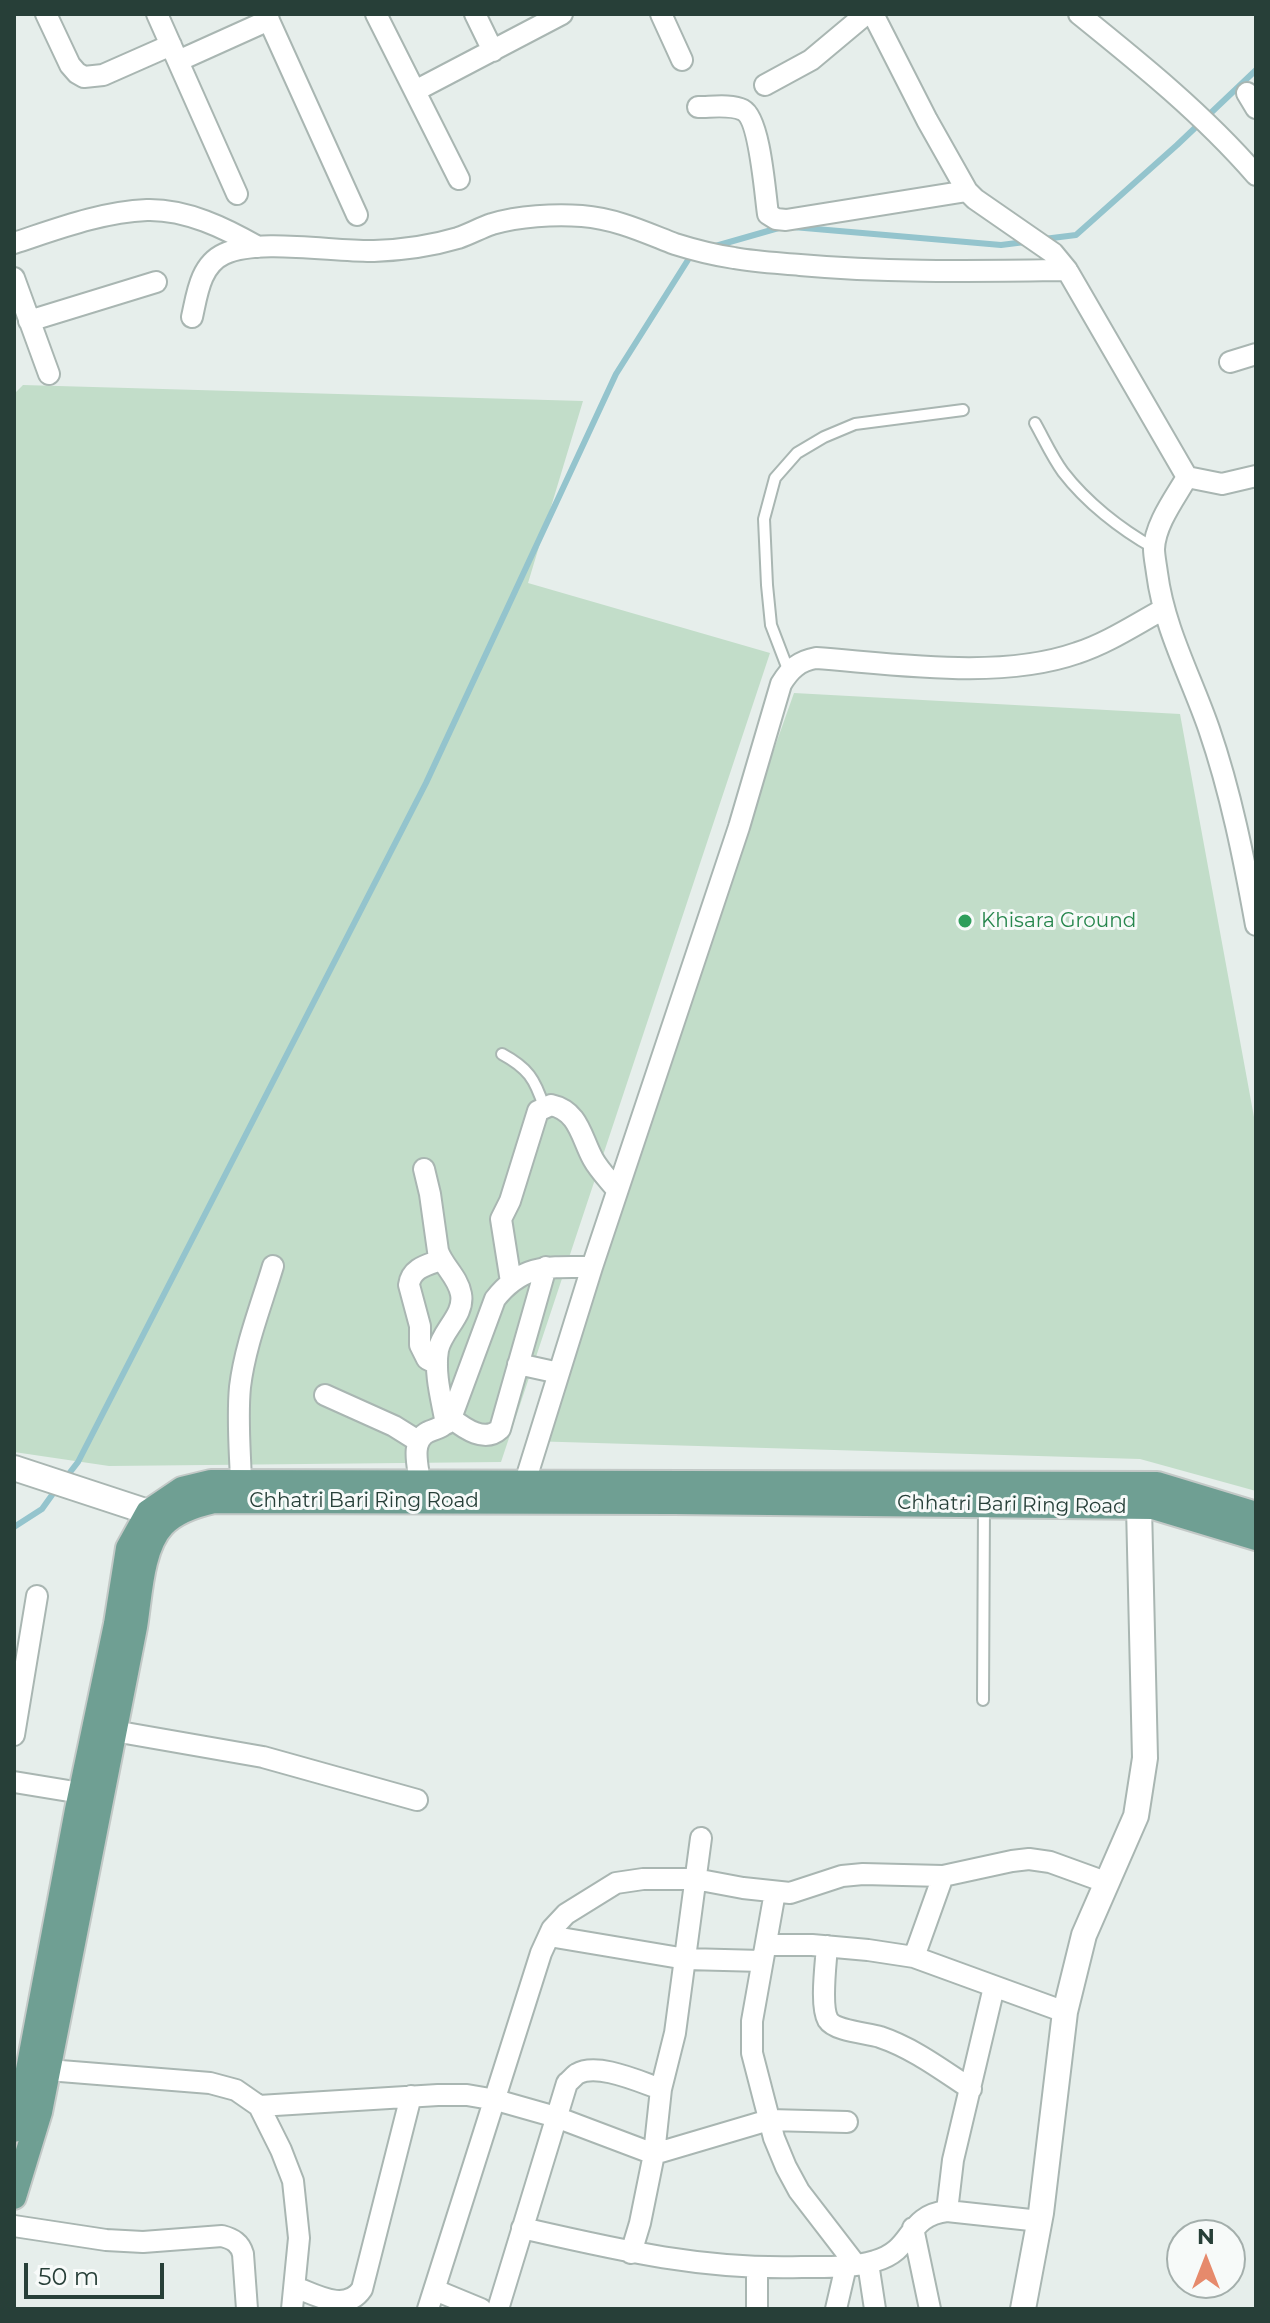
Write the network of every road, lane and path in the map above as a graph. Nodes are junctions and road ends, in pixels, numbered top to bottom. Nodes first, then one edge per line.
1 (46, 14) edge
2 (157, 14) edge
3 (376, 14) edge
4 (475, 14) edge
5 (562, 14) edge
6 (661, 14) edge
7 (866, 14) edge
8 (873, 14) edge
9 (1079, 14) edge
10 (268, 17) edge
11 (493, 51) junction
12 (174, 53) junction
13 (682, 60) dead end
14 (765, 85) dead end
15 (415, 91) junction
16 (698, 107) dead end
17 (1256, 175) edge
18 (459, 179) dead end
19 (967, 191) junction
20 (237, 194) dead end
21 (357, 215) dead end
22 (14, 243) edge
23 (258, 247) junction
24 (1067, 270) junction
25 (14, 278) edge
26 (156, 282) dead end
27 (192, 317) dead end
28 (32, 328) junction
29 (14, 342) edge
30 (1256, 354) edge
31 (1230, 362) dead end
32 (49, 374) dead end
33 (963, 410) dead end
34 (1035, 423) dead end
35 (1256, 476) edge
36 (1187, 477) junction
37 (1154, 548) junction
38 (1164, 609) junction
39 (789, 672) junction
40 (1256, 922) edge
41 (502, 1054) dead end
42 (544, 1107) junction
43 (424, 1169) dead end
44 (617, 1190) junction
45 (441, 1260) junction
46 (273, 1266) dead end
47 (546, 1267) junction
48 (592, 1267) junction
49 (511, 1282) junction
50 (437, 1364) junction
51 (518, 1364) junction
52 (559, 1373) junction
53 (325, 1395) dead end
54 (449, 1421) junction
55 (418, 1441) junction
56 (14, 1468) edge
57 (241, 1482) junction
58 (420, 1482) junction
59 (525, 1482) junction
60 (984, 1505) junction
61 (1139, 1507) junction
62 (148, 1512) junction
63 (1256, 1514) edge
64 (1256, 1538) edge
65 (37, 1596) dead end
66 (983, 1700) dead end
67 (114, 1731) junction
68 (14, 1735) edge
69 (14, 1782) edge
70 (81, 1793) junction
71 (417, 1800) dead end
72 (701, 1838) dead end
73 (943, 1876) junction
74 (695, 1879) junction
75 (1108, 1883) junction
76 (775, 1892) junction
77 (549, 1936) junction
78 (827, 1946) junction
79 (764, 1953) junction
80 (914, 1957) junction
81 (686, 1959) junction
82 (994, 1987) junction
83 (1065, 2012) junction
84 (48, 2070) junction
85 (661, 2089) junction
86 (971, 2089) junction
87 (411, 2096) junction
88 (496, 2100) junction
89 (259, 2106) junction
90 (556, 2117) junction
91 (769, 2120) junction
92 (847, 2122) dead end
93 (14, 2130) edge
94 (654, 2154) junction
95 (14, 2197) edge
96 (947, 2211) junction
97 (1040, 2221) junction
98 (14, 2226) edge
99 (522, 2228) junction
100 (913, 2228) junction
101 (631, 2253) junction
102 (856, 2264) junction
103 (757, 2269) junction
104 (295, 2287) junction
105 (432, 2299) edge
106 (247, 2309) edge
107 (292, 2309) edge
108 (481, 2309) edge
109 (498, 2309) edge
110 (757, 2309) edge
111 (836, 2309) edge
112 (875, 2309) edge
113 (930, 2309) edge
114 (1023, 2309) edge

1 - 12 street
2 - 12 street
3 - 15 street
4 - 11 street
5 - 11 street
6 - 13 street
7 - 14 street
8 - 19 street
9 - 17 street
10 - 12 street
10 - 21 street
11 - 15 street
12 - 20 street
15 - 18 street
16 - 19 street
19 - 24 street
22 - 23 street
23 - 24 street
23 - 27 street
24 - 36 street
25 - 28 street
26 - 28 street
28 - 29 street
28 - 32 street
30 - 31 street
33 - 39 lane
34 - 37 lane
35 - 36 street
36 - 37 street
37 - 38 street
38 - 39 street
38 - 40 street
39 - 44 street
41 - 42 lane
42 - 44 street
42 - 49 street
43 - 45 street
44 - 48 street
45 - 50 street
45 - 50 street
46 - 57 street
47 - 48 street
47 - 49 street
47 - 51 street
48 - 52 street
49 - 54 street
50 - 54 street
51 - 52 street
51 - 54 street
52 - 59 street
53 - 55 street
54 - 55 street
55 - 58 street
56 - 62 street
57 - 58 main road, Chhatri Bari Ring Road
57 - 62 main road, Chhatri Bari Ring Road
58 - 59 main road, Chhatri Bari Ring Road
59 - 63 main road, Chhatri Bari Ring Road
60 - 61 main road, Chhatri Bari Ring Road
60 - 66 lane
60 - 67 main road, Chhatri Bari Ring Road
61 - 64 main road, Chhatri Bari Ring Road
61 - 75 street
62 - 70 main road, Chhatri Bari Ring Road
65 - 68 street
67 - 71 street
67 - 84 main road, Chhatri Bari Ring Road
69 - 70 street
70 - 93 main road, Chhatri Bari Ring Road
72 - 74 street
73 - 75 street
73 - 76 street
73 - 80 street
74 - 76 street
74 - 77 street
74 - 81 street
75 - 83 street
76 - 79 street
77 - 81 street
77 - 88 street
78 - 79 street
78 - 80 street
78 - 86 street
79 - 81 street
79 - 91 street
80 - 82 street
81 - 85 street
82 - 83 street
82 - 86 street
83 - 97 street
84 - 89 street
84 - 95 main road, Chhatri Bari Ring Road
85 - 90 street
85 - 94 street
86 - 96 street
87 - 88 street
87 - 89 street
87 - 104 street
88 - 90 street
88 - 105 street
89 - 104 street
90 - 94 street
90 - 99 street
91 - 92 street
91 - 94 street
91 - 102 street
94 - 101 street
96 - 97 street
96 - 100 street
97 - 114 street
98 - 106 street
99 - 101 street
99 - 109 street
100 - 102 street
100 - 113 street
101 - 103 street
102 - 103 street
102 - 111 street
102 - 112 street
103 - 110 street
104 - 107 street
105 - 108 street

